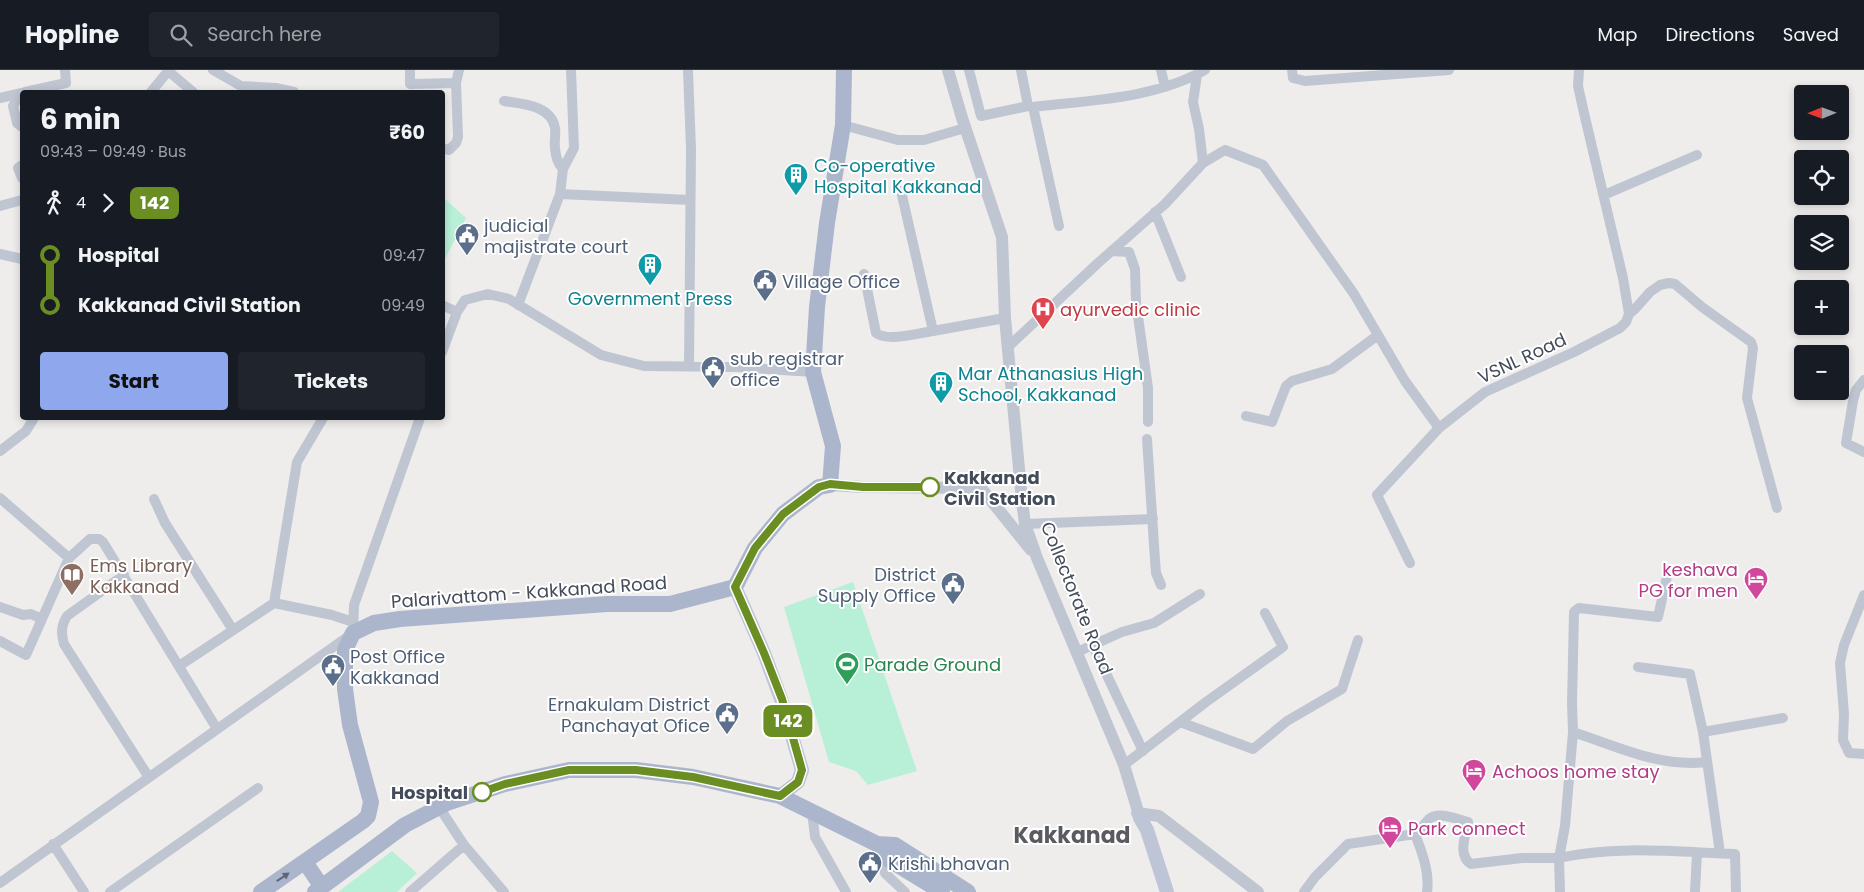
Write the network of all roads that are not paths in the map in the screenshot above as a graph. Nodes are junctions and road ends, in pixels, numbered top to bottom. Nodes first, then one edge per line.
1 (64, 70) edge
2 (168, 70) edge
3 (213, 70) edge
4 (410, 70) edge
5 (459, 70) edge
6 (570, 70) edge
7 (688, 70) edge
8 (844, 70) edge
9 (948, 70) edge
10 (969, 70) edge
11 (1021, 70) edge
12 (1161, 70) edge
13 (1292, 70) edge
14 (1449, 70) edge
15 (1579, 70) edge
16 (1201, 72) edge
17 (456, 83) junction
18 (1165, 87) junction
19 (35, 90) edge
20 (153, 90) edge
21 (191, 90) edge
22 (285, 90) edge
23 (20, 93) edge
24 (20, 96) edge
25 (0, 98) edge
26 (504, 101) dead end
27 (1030, 106) junction
28 (20, 125) edge
29 (843, 125) junction
30 (965, 128) junction
31 (445, 149) edge
32 (1697, 155) dead end
33 (1203, 163) junction
34 (563, 169) junction
35 (901, 191) dead end
36 (560, 194) junction
37 (1604, 195) junction
38 (690, 200) junction
39 (20, 201) edge
40 (0, 206) edge
41 (1155, 212) junction
42 (1059, 226) dead end
43 (1112, 251) junction
44 (0, 254) edge
45 (20, 258) edge
46 (864, 274) dead end
47 (1181, 277) dead end
48 (518, 305) junction
49 (445, 306) edge
50 (457, 312) junction
51 (1629, 314) junction
52 (1005, 318) junction
53 (934, 331) junction
54 (1378, 335) junction
55 (445, 344) edge
56 (1008, 347) junction
57 (690, 366) junction
58 (813, 372) junction
59 (1864, 380) edge
60 (1246, 416) dead end
61 (33, 420) edge
62 (322, 420) edge
63 (419, 420) edge
64 (1148, 422) dead end
65 (1439, 428) junction
66 (1147, 439) dead end
67 (0, 451) edge
68 (1864, 452) edge
69 (830, 484) junction
70 (0, 498) edge
71 (154, 499) dead end
72 (1776, 508) dead end
73 (1153, 518) junction
74 (1025, 524) junction
75 (69, 558) junction
76 (1037, 558) junction
77 (1410, 563) dead end
78 (1668, 572) dead end
79 (124, 576) junction
80 (1160, 585) dead end
81 (735, 587) junction
82 (1200, 594) dead end
83 (1864, 595) edge
84 (274, 603) junction
85 (0, 607) edge
86 (1265, 614) dead end
87 (42, 619) junction
88 (353, 628) junction
89 (233, 630) junction
90 (1358, 640) dead end
91 (0, 641) edge
92 (1093, 646) junction
93 (1078, 652) junction
94 (179, 666) junction
95 (1638, 668) dead end
96 (1783, 718) dead end
97 (1180, 722) junction
98 (216, 728) junction
99 (1573, 732) junction
100 (1703, 732) junction
101 (1143, 751) junction
102 (1864, 754) edge
103 (1706, 762) junction
104 (1124, 765) junction
105 (148, 776) junction
106 (258, 788) dead end
107 (780, 796) junction
108 (439, 807) junction
109 (812, 812) junction
110 (1140, 814) junction
111 (1415, 834) junction
112 (53, 844) junction
113 (877, 844) junction
114 (464, 845) junction
115 (1697, 853) junction
116 (1720, 853) junction
117 (1559, 858) junction
118 (305, 862) junction
119 (0, 883) edge
120 (321, 890) edge
121 (84, 892) edge
122 (110, 892) edge
123 (261, 892) edge
124 (410, 892) edge
125 (504, 892) edge
126 (846, 892) edge
127 (905, 892) edge
128 (942, 892) edge
129 (968, 892) edge
130 (1161, 892) edge
131 (1167, 892) edge
132 (1258, 892) edge
133 (1304, 892) edge
134 (1427, 892) edge
135 (1560, 892) edge
136 (1695, 892) edge
137 (1736, 892) edge

1 - 19 street
2 - 20 street
2 - 21 street
3 - 22 street
4 - 17 street
5 - 17 street
6 - 34 street
7 - 38 street
8 - 29 main road
9 - 30 street, Collectorate Road
10 - 27 street
11 - 27 street
12 - 18 street
13 - 14 street
15 - 37 street
16 - 18 street
16 - 33 street
17 - 31 street
18 - 27 street
23 - 25 street
24 - 28 street
26 - 34 street
27 - 42 street
29 - 30 street
29 - 58 main road
30 - 52 street, Collectorate Road
32 - 37 street
33 - 41 street
33 - 54 street
34 - 36 street
35 - 53 street
36 - 38 street
36 - 48 street
37 - 51 street
38 - 57 street
39 - 40 street
41 - 43 street
41 - 47 street
43 - 56 street
43 - 64 street
44 - 45 street
46 - 53 street
48 - 50 street
48 - 57 street
49 - 50 street
50 - 55 street
51 - 65 street, VSNL Road
51 - 72 street, VSNL Road
52 - 53 street
52 - 56 street, Collectorate Road
54 - 60 street
54 - 65 street
56 - 74 street, Collectorate Road
57 - 58 street
58 - 69 main road
59 - 68 street
61 - 67 street
62 - 84 street
63 - 88 street
65 - 77 street, VSNL Road
66 - 73 street
69 - 76 street
69 - 81 main road
70 - 75 street
71 - 89 street
73 - 74 street
73 - 80 street
74 - 76 street, Collectorate Road
75 - 79 street
75 - 87 street
76 - 93 street, Collectorate Road
78 - 99 street
79 - 94 street
79 - 105 street
81 - 88 main road, Palarivattom - Kakkanad Road
81 - 107 main road
82 - 92 street
83 - 102 street
84 - 88 street
84 - 89 street
85 - 87 street
86 - 97 street
87 - 91 street
88 - 98 street
88 - 118 main road
89 - 94 street
90 - 97 street
92 - 93 street
92 - 101 street
93 - 104 street, Collectorate Road
94 - 98 street
95 - 100 street
96 - 100 street
97 - 101 street
98 - 105 street
99 - 103 street
99 - 117 street
100 - 103 street
101 - 104 street
103 - 116 street
104 - 110 street, Collectorate Road
105 - 112 street
106 - 122 street
107 - 108 main road
107 - 109 main road
108 - 114 street
108 - 120 main road
109 - 113 main road
109 - 126 street
110 - 130 main road
110 - 131 main road, Collectorate Road
110 - 132 street
111 - 117 street
111 - 133 street
111 - 134 street
112 - 119 street
112 - 121 street
113 - 127 street
113 - 128 main road
113 - 129 main road
114 - 124 street
114 - 125 street
115 - 116 street
115 - 117 street
115 - 136 street
116 - 137 street
117 - 135 street
118 - 120 main road
123 -> 118 main road

